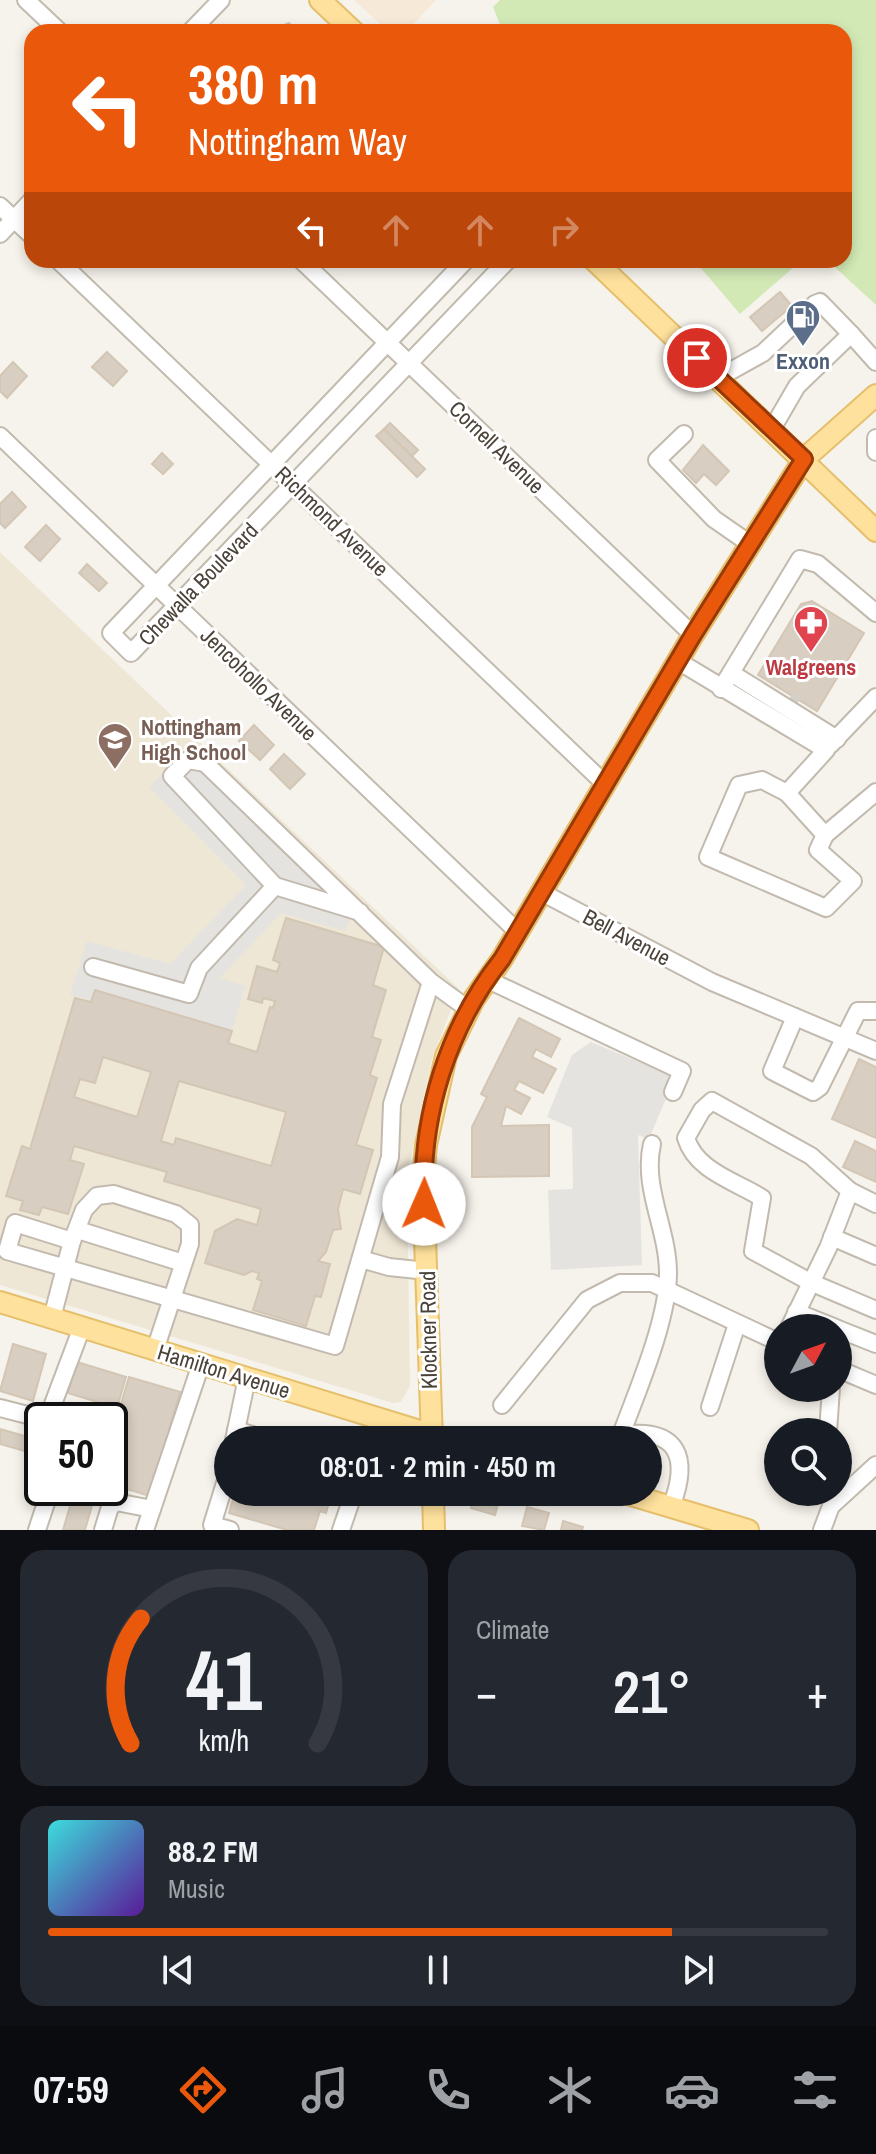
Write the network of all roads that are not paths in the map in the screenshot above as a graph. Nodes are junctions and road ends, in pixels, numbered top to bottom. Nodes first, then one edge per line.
1 (26, 0) edge
2 (221, 0) edge
3 (320, 0) edge
4 (52, 24) edge
5 (198, 24) edge
6 (346, 24) edge
7 (0, 206) edge
8 (24, 208) edge
9 (14, 219) junction
10 (24, 228) edge
11 (0, 234) edge
12 (66, 268) edge
13 (309, 268) edge
14 (458, 268) edge
15 (498, 268) edge
16 (602, 268) edge
17 (851, 334) junction
18 (388, 343) junction
19 (876, 362) edge
20 (409, 363) junction
21 (718, 378) junction
22 (876, 395) edge
23 (772, 429) junction
24 (684, 434) dead end
25 (0, 436) edge
26 (876, 438) edge
27 (876, 452) edge
28 (804, 459) junction
29 (272, 463) junction
30 (294, 483) junction
31 (876, 531) edge
32 (750, 544) junction
33 (156, 586) junction
34 (177, 606) junction
35 (876, 613) edge
36 (693, 635) junction
37 (678, 661) junction
38 (731, 673) junction
39 (721, 689) junction
40 (761, 690) junction
41 (876, 697) edge
42 (835, 740) junction
43 (605, 784) junction
44 (876, 792) edge
45 (787, 793) junction
46 (825, 835) junction
47 (275, 886) junction
48 (541, 892) junction
49 (360, 912) junction
50 (518, 932) junction
51 (93, 967) dead end
52 (486, 979) junction
53 (431, 982) junction
54 (468, 1009) junction
55 (876, 1011) edge
56 (795, 1017) junction
57 (845, 1037) junction
58 (876, 1051) edge
59 (673, 1092) dead end
60 (652, 1144) dead end
61 (850, 1191) junction
62 (876, 1204) edge
63 (75, 1236) junction
64 (832, 1237) junction
65 (876, 1256) edge
66 (361, 1259) junction
67 (183, 1263) junction
68 (65, 1270) junction
69 (427, 1271) junction
70 (810, 1282) junction
71 (665, 1291) junction
72 (171, 1300) junction
73 (0, 1302) edge
74 (876, 1310) edge
75 (796, 1312) joint
76 (801, 1314) edge
77 (52, 1318) junction
78 (737, 1324) junction
79 (82, 1327) junction
80 (852, 1334) edge
81 (764, 1336) edge
82 (876, 1344) edge
83 (155, 1350) junction
84 (201, 1364) junction
85 (852, 1375) edge
86 (247, 1378) junction
87 (876, 1385) edge
88 (54, 1402) edge
89 (502, 1405) dead end
90 (710, 1407) dead end
91 (0, 1408) edge
92 (24, 1414) edge
93 (237, 1426) edge
94 (399, 1426) edge
95 (436, 1426) edge
96 (624, 1426) edge
97 (662, 1438) edge
98 (876, 1465) edge
99 (852, 1482) edge
100 (662, 1504) edge
101 (45, 1506) edge
102 (218, 1506) edge
103 (349, 1506) edge
104 (433, 1506) edge
105 (827, 1506) edge
106 (671, 1507) junction
107 (152, 1509) junction
108 (37, 1530) edge
109 (103, 1530) edge
110 (145, 1530) edge
111 (230, 1530) edge
112 (341, 1530) edge
113 (434, 1530) edge
114 (748, 1530) edge
115 (822, 1530) edge

1 - 4 street
2 - 5 street
3 - 6 main road
7 - 9 street
8 - 9 street
9 - 10 street
9 - 11 street
12 - 29 street, Richmond Avenue
13 - 18 street, Cornell Avenue
14 - 18 street, Chewalla Boulevard
15 - 20 street, Chewalla Boulevard
16 - 21 main road
17 - 19 street
17 - 21 street
17 - 23 street
18 - 20 street, Cornell Avenue
18 - 29 street, Chewalla Boulevard
20 - 30 street, Chewalla Boulevard
20 - 36 street, Cornell Avenue
21 - 23 main road
22 - 28 main road, Klockner Road
23 - 28 main road
24 - 32 street
25 - 33 street, Jencohollo Avenue
26 - 27 street
28 - 31 main road
28 - 32 main road, Klockner Road
29 - 30 street, Richmond Avenue
29 - 33 street, Chewalla Boulevard
30 - 34 street, Chewalla Boulevard
30 - 43 street, Richmond Avenue
32 - 36 main road, Klockner Road
33 - 34 street, Jencohollo Avenue
33 - 34 street, Chewalla Boulevard
34 - 50 street, Jencohollo Avenue
35 - 38 street
36 - 37 main road, Klockner Road
37 - 39 street
37 - 43 main road, Klockner Road
38 - 39 street
38 - 40 street
39 - 42 street
40 - 42 street
40 - 42 street
41 - 42 street
42 - 45 street
43 - 48 main road, Klockner Road
44 - 46 street
45 - 46 street
45 - 46 street
47 - 49 street
47 - 49 street
47 - 51 street
48 - 50 main road, Klockner Road
48 - 56 street, Bell Avenue
49 - 53 street
50 - 52 main road, Klockner Road
52 - 54 main road, Klockner Road
52 - 59 street
53 - 54 street
53 - 66 street
54 - 69 main road, Klockner Road
55 - 57 street
56 - 57 street, Bell Avenue
56 - 57 street
57 - 58 street, Bell Avenue
60 - 71 street
61 - 62 street
61 - 64 street
61 - 70 street
63 - 67 street
63 - 67 street
63 - 68 street
63 - 68 street
64 - 65 street
64 - 70 street
66 - 69 street
66 - 72 street
67 - 72 street
68 - 72 street
68 - 77 street
69 - 95 main road, Klockner Road
70 - 74 street
70 - 75 street
71 - 78 street
71 - 89 street
71 - 96 street
72 - 83 street
73 - 77 main road, Hamilton Avenue
75 - 76 street
77 - 79 main road, Hamilton Avenue
78 - 81 street
78 - 90 street
79 - 83 main road, Hamilton Avenue
79 - 88 street
80 - 82 street
83 - 84 main road, Hamilton Avenue
84 - 86 main road, Hamilton Avenue
84 - 107 street
85 - 87 street
86 - 93 street
86 - 94 main road, Hamilton Avenue
91 - 92 street
97 - 106 street
98 - 99 street
100 - 106 main road
101 - 108 street
102 - 111 street
103 - 112 street
104 - 113 main road
105 - 115 street
106 - 114 main road
107 - 109 street
107 - 110 street

